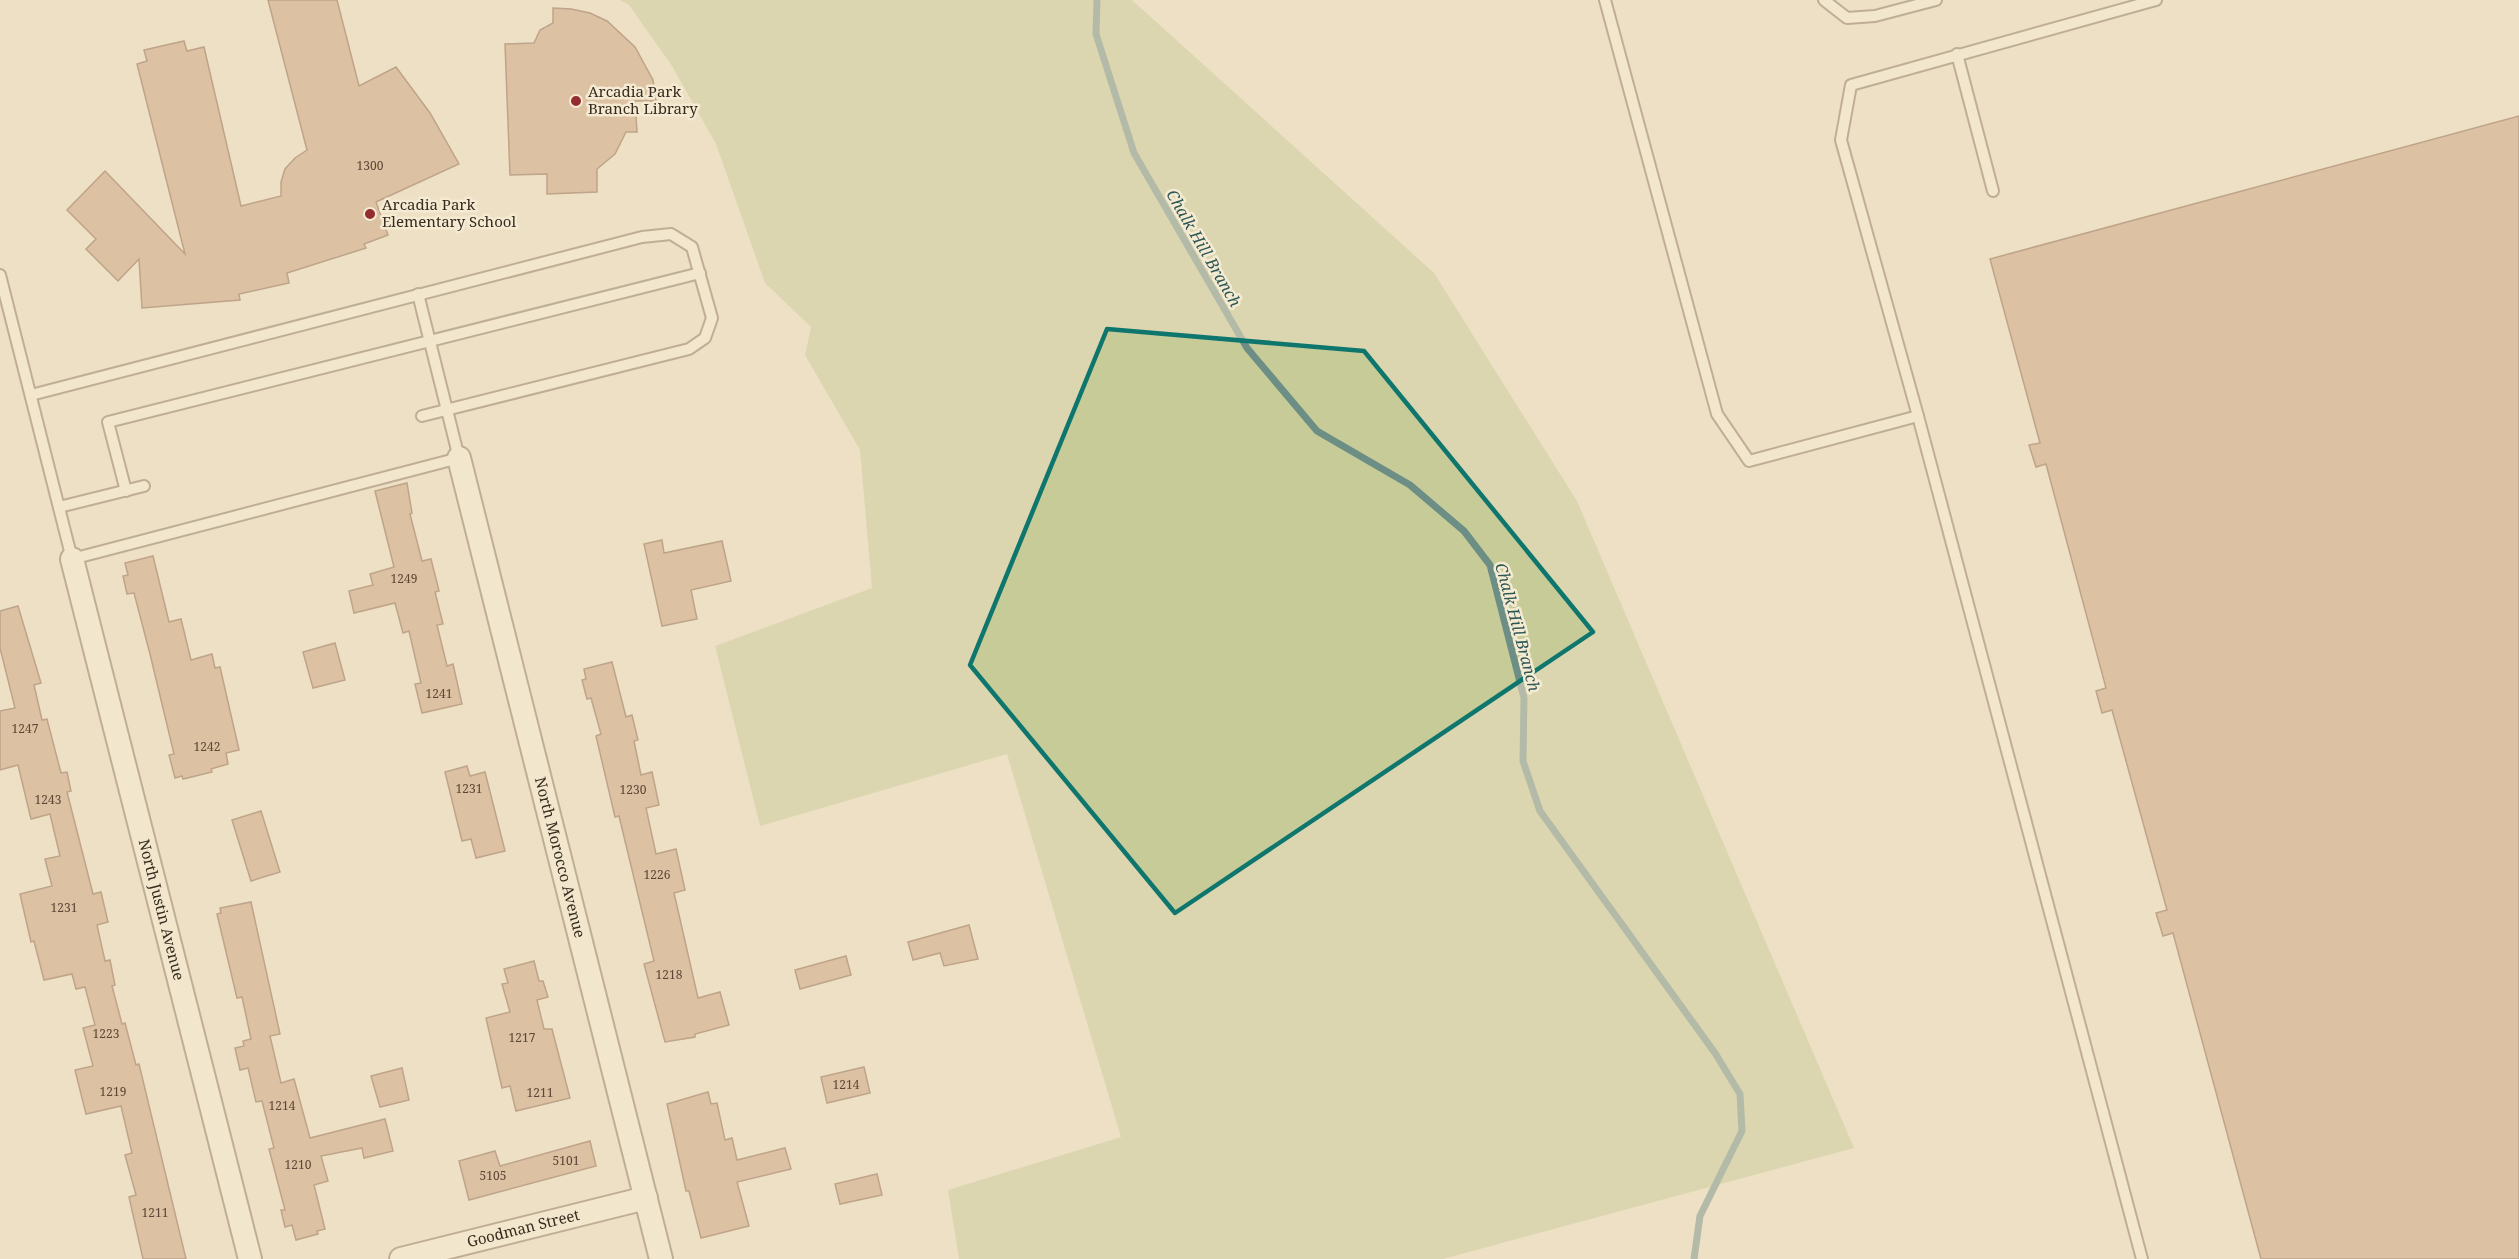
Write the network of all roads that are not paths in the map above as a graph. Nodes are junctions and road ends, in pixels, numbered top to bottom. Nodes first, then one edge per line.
1 (1605, 0) edge
2 (1824, 0) edge
3 (1936, 0) edge
4 (2156, 0) edge
5 (1957, 54) junction
6 (1993, 191) dead end
7 (700, 273) junction
8 (0, 276) edge
9 (418, 294) junction
10 (430, 342) junction
11 (30, 395) junction
12 (448, 411) junction
13 (1918, 416) junction
14 (422, 417) dead end
15 (459, 458) junction
16 (144, 486) dead end
17 (126, 491) junction
18 (59, 507) junction
19 (72, 559) junction
20 (646, 1198) junction
21 (250, 1259) edge
22 (401, 1259) edge
23 (662, 1259) edge
24 (2142, 1259) edge

1 - 13 lane
2 - 3 lane
4 - 5 lane
5 - 6 lane
5 - 13 lane
7 - 9 lane
7 - 10 lane
7 - 12 lane
8 - 11 lane
9 - 10 lane
9 - 11 lane
10 - 12 lane
10 - 17 lane
11 - 18 lane
12 - 14 lane
12 - 15 lane
13 - 24 lane
15 - 19 lane
15 - 20 street, North Morocco Avenue
16 - 17 lane
17 - 18 lane
18 - 19 lane
19 - 21 street, North Justin Avenue
20 - 22 street, Goodman Street
20 - 23 street, North Morocco Avenue

